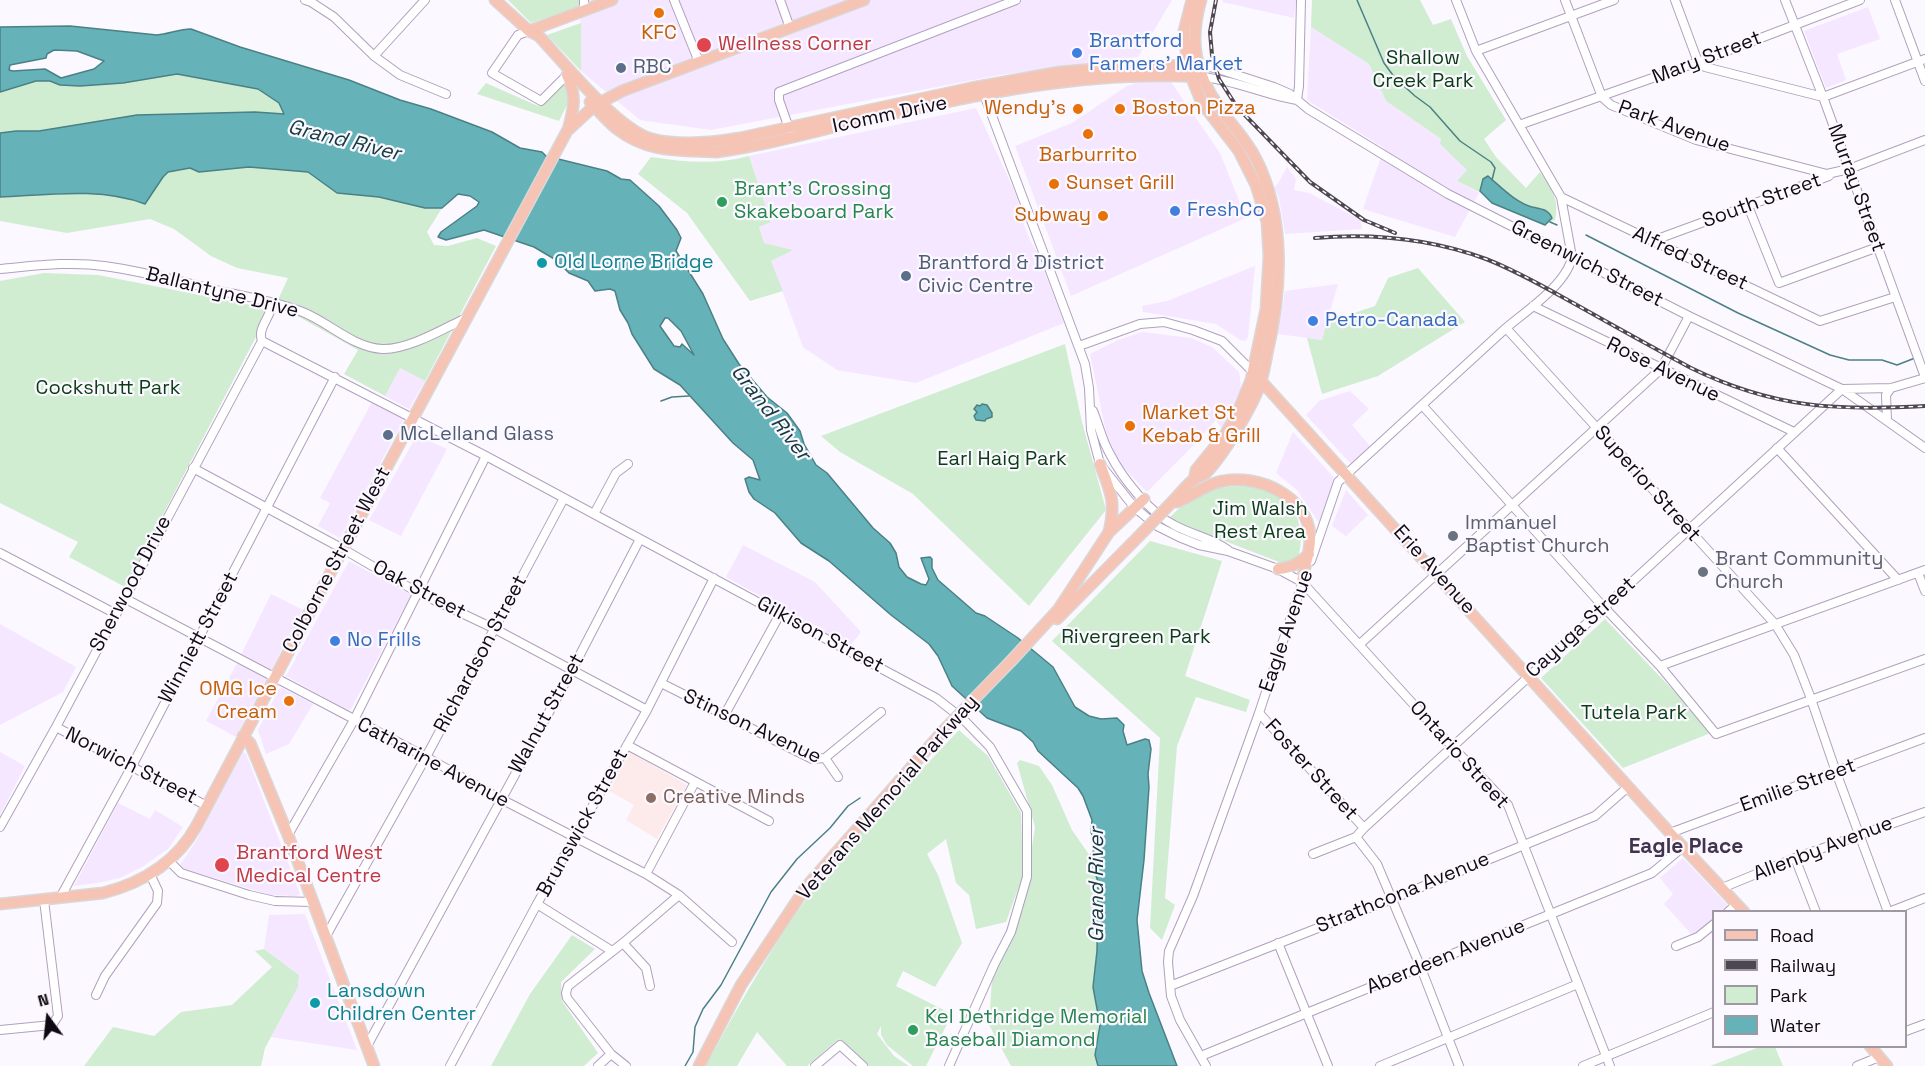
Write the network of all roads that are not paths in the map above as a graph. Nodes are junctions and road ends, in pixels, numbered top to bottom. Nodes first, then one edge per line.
1 (425, 0) edge
2 (612, 0) edge
3 (675, 0) edge
4 (780, 0) edge
5 (864, 0) edge
6 (1016, 0) edge
7 (1192, 0) edge
8 (1201, 0) edge
9 (1301, 0) edge
10 (1456, 0) edge
11 (1565, 0) edge
12 (1614, 0) edge
13 (1675, 0) edge
14 (1785, 0) edge
15 (1860, 0) edge
16 (1895, 0) edge
17 (310, 1) edge
18 (500, 2) edge
19 (584, 5) edge
20 (1571, 16) junction
21 (1794, 25) junction
22 (790, 28) junction
23 (529, 31) junction
24 (1476, 51) junction
25 (374, 56) junction
26 (1921, 60) edge
27 (699, 62) junction
28 (1698, 62) junction
29 (1193, 65) junction
30 (567, 75) junction
31 (1196, 77) junction
32 (1925, 81) edge
33 (982, 90) junction
34 (446, 94) dead end
35 (1602, 97) junction
36 (1823, 97) junction
37 (1297, 100) junction
38 (597, 103) junction
39 (1520, 125) junction
40 (567, 131) junction
41 (791, 132) junction
42 (1925, 140) edge
43 (1849, 169) junction
44 (1838, 172) junction
45 (1561, 197) junction
46 (1748, 206) junction
47 (1652, 241) junction
48 (1878, 247) junction
49 (1572, 257) junction
50 (0, 269) edge
51 (1895, 297) junction
52 (272, 304) junction
53 (1533, 306) junction
54 (1689, 316) junction
55 (466, 318) junction
56 (1506, 328) junction
57 (262, 340) junction
58 (1079, 346) junction
59 (1661, 369) junction
60 (1257, 376) junction
61 (1924, 376) edge
62 (335, 377) junction
63 (1891, 388) junction
64 (1842, 389) junction
65 (1090, 402) junction
66 (1422, 405) junction
67 (414, 418) junction
68 (1887, 420) junction
69 (1597, 428) junction
70 (1794, 432) junction
71 (1777, 448) junction
72 (1925, 448) edge
73 (486, 456) junction
74 (628, 464) dead end
75 (1100, 464) junction
76 (193, 468) junction
77 (1346, 473) junction
78 (564, 498) junction
79 (1144, 499) junction
80 (1171, 503) junction
81 (1512, 504) junction
82 (1134, 507) junction
83 (267, 508) junction
84 (594, 514) junction
85 (1689, 530) junction
86 (1108, 532) junction
87 (640, 539) junction
88 (343, 549) junction
89 (1228, 551) junction
90 (0, 553) edge
91 (1309, 554) junction
92 (1278, 569) junction
93 (1922, 572) edge
94 (1436, 573) junction
95 (714, 578) junction
96 (1898, 580) junction
97 (1302, 582) junction
98 (1925, 591) edge
99 (417, 592) junction
100 (124, 598) junction
101 (1604, 607) junction
102 (1060, 613) junction
103 (116, 614) junction
104 (780, 614) junction
105 (1775, 624) junction
106 (495, 629) junction
107 (199, 637) junction
108 (1360, 644) junction
109 (1925, 659) edge
110 (1660, 666) junction
111 (572, 670) junction
112 (1529, 676) junction
113 (274, 677) junction
114 (661, 683) junction
115 (1812, 701) junction
116 (647, 710) junction
117 (881, 712) dead end
118 (1259, 713) junction
119 (724, 716) junction
120 (354, 720) junction
121 (56, 727) junction
122 (243, 736) junction
123 (1925, 738) edge
124 (627, 745) junction
125 (1452, 746) junction
126 (426, 757) junction
127 (825, 758) junction
128 (132, 765) junction
129 (1836, 772) junction
130 (838, 777) dead end
131 (695, 782) junction
132 (1628, 787) junction
133 (501, 799) junction
134 (207, 806) junction
135 (1925, 812) edge
136 (769, 821) dead end
137 (0, 827) edge
138 (1364, 828) junction
139 (1670, 833) junction
140 (1859, 834) junction
141 (288, 835) junction
142 (1356, 837) junction
143 (574, 838) junction
144 (1523, 844) junction
145 (1683, 847) junction
146 (1313, 854) dead end
147 (1795, 858) junction
148 (169, 861) junction
149 (150, 874) junction
150 (646, 874) junction
151 (1722, 888) junction
152 (679, 895) junction
153 (60, 898) junction
154 (1925, 898) edge
155 (1392, 899) junction
156 (45, 900) junction
157 (313, 902) junction
158 (0, 904) edge
159 (537, 904) junction
160 (1737, 909) edge
161 (1815, 910) edge
162 (1887, 910) edge
163 (1893, 910) edge
164 (1551, 915) junction
165 (1712, 925) edge
166 (327, 936) junction
167 (732, 942) dead end
168 (623, 943) junction
169 (1278, 943) junction
170 (1676, 946) dead end
171 (612, 951) junction
172 (1421, 968) junction
173 (1578, 984) junction
174 (650, 986) dead end
175 (1170, 986) junction
176 (96, 995) dead end
177 (1712, 1012) edge
178 (1307, 1013) junction
179 (1925, 1024) edge
180 (0, 1030) edge
181 (1907, 1030) edge
182 (1448, 1038) junction
183 (367, 1046) junction
184 (1871, 1048) edge
185 (611, 1054) junction
186 (1201, 1056) junction
187 (1878, 1056) junction
188 (1606, 1057) junction
189 (374, 1066) edge
190 (450, 1066) edge
191 (598, 1066) edge
192 (626, 1066) edge
193 (699, 1066) edge
194 (814, 1066) edge
195 (863, 1066) edge
196 (949, 1066) edge
197 (1206, 1066) edge
198 (1328, 1066) edge
199 (1380, 1066) edge
200 (1458, 1066) edge
201 (1582, 1066) edge
202 (1610, 1066) edge
203 (1857, 1066) edge
204 (1887, 1066) edge

1 - 25 street
2 - 19 main road
3 - 27 street
4 - 22 street
5 - 22 main road
6 - 41 street
7 - 29 main road
8 - 29 main road
9 - 37 street
10 - 24 street
11 - 20 street, Park Avenue
12 - 20 street
13 - 28 street
14 - 21 street, Murray Street
15 - 21 street, Mary Street
16 - 26 street
17 - 25 street
18 - 23 main road
19 - 23 main road
20 - 24 street
20 - 35 street, Park Avenue
21 - 28 street, Mary Street
21 - 36 street, Murray Street
22 - 27 main road
23 - 30 main road
23 - 30 street
23 - 38 main road
24 - 39 street
25 - 34 street
26 - 32 street
26 - 36 street
27 - 38 main road
28 - 35 street, Mary Street
28 - 36 street
29 - 31 main road, Veterans Memorial Parkway
29 - 33 main road, Icomm Drive
29 - 37 street, Greenwich Street
30 - 38 main road
30 - 40 main road
31 - 33 main road, Icomm Drive
31 - 37 street, Greenwich Street
31 - 60 main road, Veterans Memorial Parkway
33 - 41 main road, Icomm Drive
33 - 58 street
35 - 39 street, Mary Street
35 - 44 street, Park Avenue
36 - 43 street, Murray Street
37 - 49 street, Greenwich Street
38 - 40 main road, Colborne Street West
38 - 41 main road, Icomm Drive
39 - 45 street
40 - 55 main road, Colborne Street West
42 - 43 street, Park Avenue
43 - 44 street, Park Avenue
43 - 48 street, Murray Street
44 - 46 street, South Street
45 - 47 street, Alfred Street
45 - 49 street
46 - 47 street, South Street
46 - 48 street
47 - 51 street, Alfred Street
48 - 51 street, Murray Street
49 - 53 street, Eagle Avenue
49 - 54 street, Greenwich Street
50 - 52 street, Ballantyne Drive
51 - 61 street, Murray Street
52 - 55 street, Ballantyne Drive
52 - 57 street, Sherwood Drive
53 - 56 street, Eagle Avenue
53 - 59 street, Rose Avenue
54 - 59 street
54 - 64 street, Greenwich Street
55 - 67 main road, Colborne Street West
56 - 66 street, Eagle Avenue
56 - 69 street, Superior Street
57 - 62 street
57 - 76 street, Sherwood Drive
58 - 60 street, Erie Avenue
58 - 65 street
59 - 69 street
59 - 70 street, Rose Avenue
60 - 77 main road, Erie Avenue
60 - 80 main road, Veterans Memorial Parkway
61 - 63 street, Greenwich Street
62 - 67 street, Gilkison Street
62 - 83 street, Winniett Street
63 - 64 street, Greenwich Street
63 - 68 street
64 - 68 street
64 - 70 street, Cayuga Street
65 - 75 street
65 - 79 street
66 - 77 street, Eagle Avenue
66 - 81 street
67 - 73 street, Gilkison Street
67 - 88 main road, Colborne Street West
68 - 72 street
69 - 81 street
69 - 85 street, Superior Street
70 - 71 street, Cayuga Street
71 - 85 street, Cayuga Street
71 - 96 street
73 - 78 street, Gilkison Street
73 - 99 street
74 - 84 street
75 - 82 street
75 - 86 main road
76 - 83 street, Oak Street
76 - 100 street, Sherwood Drive
77 - 94 main road, Erie Avenue
77 - 97 street, Eagle Avenue
78 - 84 street, Gilkison Street
78 - 106 street, Richardson Street
79 - 82 main road
79 - 89 street
80 - 91 main road
80 - 102 main road, Veterans Memorial Parkway, bridge
81 - 94 street
81 - 101 street
82 - 86 main road
82 - 89 street
83 - 88 street, Oak Street
83 - 107 street, Winniett Street
84 - 87 street, Gilkison Street
85 - 101 street, Cayuga Street
85 - 105 street, Superior Street
86 - 102 main road
87 - 95 street, Gilkison Street
87 - 111 street, Walnut Street
88 - 99 street, Oak Street
88 - 113 main road, Colborne Street West
89 - 92 street, Ontario Street
90 - 103 street
91 - 92 main road
91 - 97 main road
92 - 97 street, Ontario Street
93 - 96 street
93 - 98 street
94 - 108 street
94 - 112 main road, Erie Avenue
95 - 104 street, Gilkison Street
95 - 114 street, Brunswick Street
96 - 105 street
97 - 108 street, Ontario Street
97 - 118 street, Eagle Avenue
99 - 106 street, Oak Street
99 - 120 street
100 - 103 street, Sherwood Drive
100 - 107 street, Catharine Avenue
101 - 110 street
101 - 112 street, Cayuga Street
102 - 193 main road, Veterans Memorial Parkway, bridge
103 - 121 street, Sherwood Drive
104 - 119 street
104 - 196 street, Gilkison Street
105 - 110 street
105 - 115 street, Superior Street
106 - 111 street, Oak Street
106 - 126 street, Richardson Street
107 - 113 street, Catharine Avenue
107 - 128 street, Winniett Street
108 - 125 street, Ontario Street
109 - 115 street
110 - 115 street
111 - 116 street, Oak Street
111 - 133 street, Walnut Street
112 - 125 street, Cayuga Street
112 - 132 main road, Erie Avenue
113 - 120 street, Catharine Avenue
113 - 122 main road, Colborne Street West
114 - 116 street, Brunswick Street
114 - 119 street, Stinson Avenue
115 - 129 street, Superior Street
116 - 124 street, Brunswick Street
117 - 127 street
118 - 138 street, Foster Street
118 - 175 street, Eagle Avenue
119 - 127 street, Stinson Avenue
120 - 126 street, Catharine Avenue
120 - 141 street
121 - 128 street, Norwich Street
121 - 137 street, Sherwood Drive
122 - 134 main road, Colborne Street West
122 - 141 main road
123 - 129 street, Emilie Street
124 - 131 street
124 - 143 street, Brunswick Street
125 - 138 street, Cayuga Street
125 - 144 street, Ontario Street
126 - 133 street, Catharine Avenue
126 - 166 street, Richardson Street
127 - 130 street, Stinson Avenue
128 - 134 street, Norwich Street
128 - 153 street, Winniett Street
129 - 139 street, Emilie Street
129 - 140 street, Superior Street
131 - 136 street
131 - 150 street
132 - 139 main road, Erie Avenue
132 - 144 street, Strathcona Avenue
133 - 143 street, Catharine Avenue
133 - 183 street, Walnut Street
134 - 148 main road, Colborne Street West
135 - 140 street, Allenby Avenue
138 - 142 street, Cayuga Street
139 - 145 main road, Erie Avenue
140 - 147 street, Allenby Avenue
140 - 162 street, Superior Street
141 - 157 main road
142 - 146 street, Cayuga Street
142 - 155 street
143 - 150 street, Catharine Avenue
143 - 159 street, Brunswick Street
144 - 155 street, Strathcona Avenue
144 - 164 street, Ontario Street
145 - 151 main road, Erie Avenue
145 - 164 street, Aberdeen Avenue
147 - 151 street, Allenby Avenue
147 - 161 street
148 - 149 main road, Colborne Street West
148 - 157 street
149 - 153 main road, Colborne Street West
149 - 176 street
150 - 152 street, Catharine Avenue
151 - 160 main road, Erie Avenue
152 - 167 street, Catharine Avenue
152 - 168 street
153 - 156 main road, Colborne Street West
154 - 163 street
155 - 169 street, Strathcona Avenue
155 - 172 street
156 - 158 main road, Colborne Street West
156 - 180 street
157 - 166 main road
159 - 171 street
159 - 190 street, Brunswick Street
164 - 172 street, Aberdeen Avenue
164 - 173 street, Ontario Street
165 - 170 street
166 - 183 main road
168 - 171 street
168 - 174 street
169 - 175 street, Strathcona Avenue
169 - 178 street
171 - 185 street
172 - 178 street, Aberdeen Avenue
172 - 182 street
173 - 182 street
173 - 188 street, Ontario Street
175 - 186 street, Eagle Avenue
177 - 188 street
178 - 186 street, Aberdeen Avenue
178 - 198 street
179 - 181 street
182 - 199 street
182 - 200 street
183 - 189 main road
184 - 187 main road
185 - 191 street
185 - 192 street
186 - 197 street, Eagle Avenue
187 - 203 street
187 - 204 main road
188 - 201 street
188 - 202 street, Ontario Street
194 - 195 street

